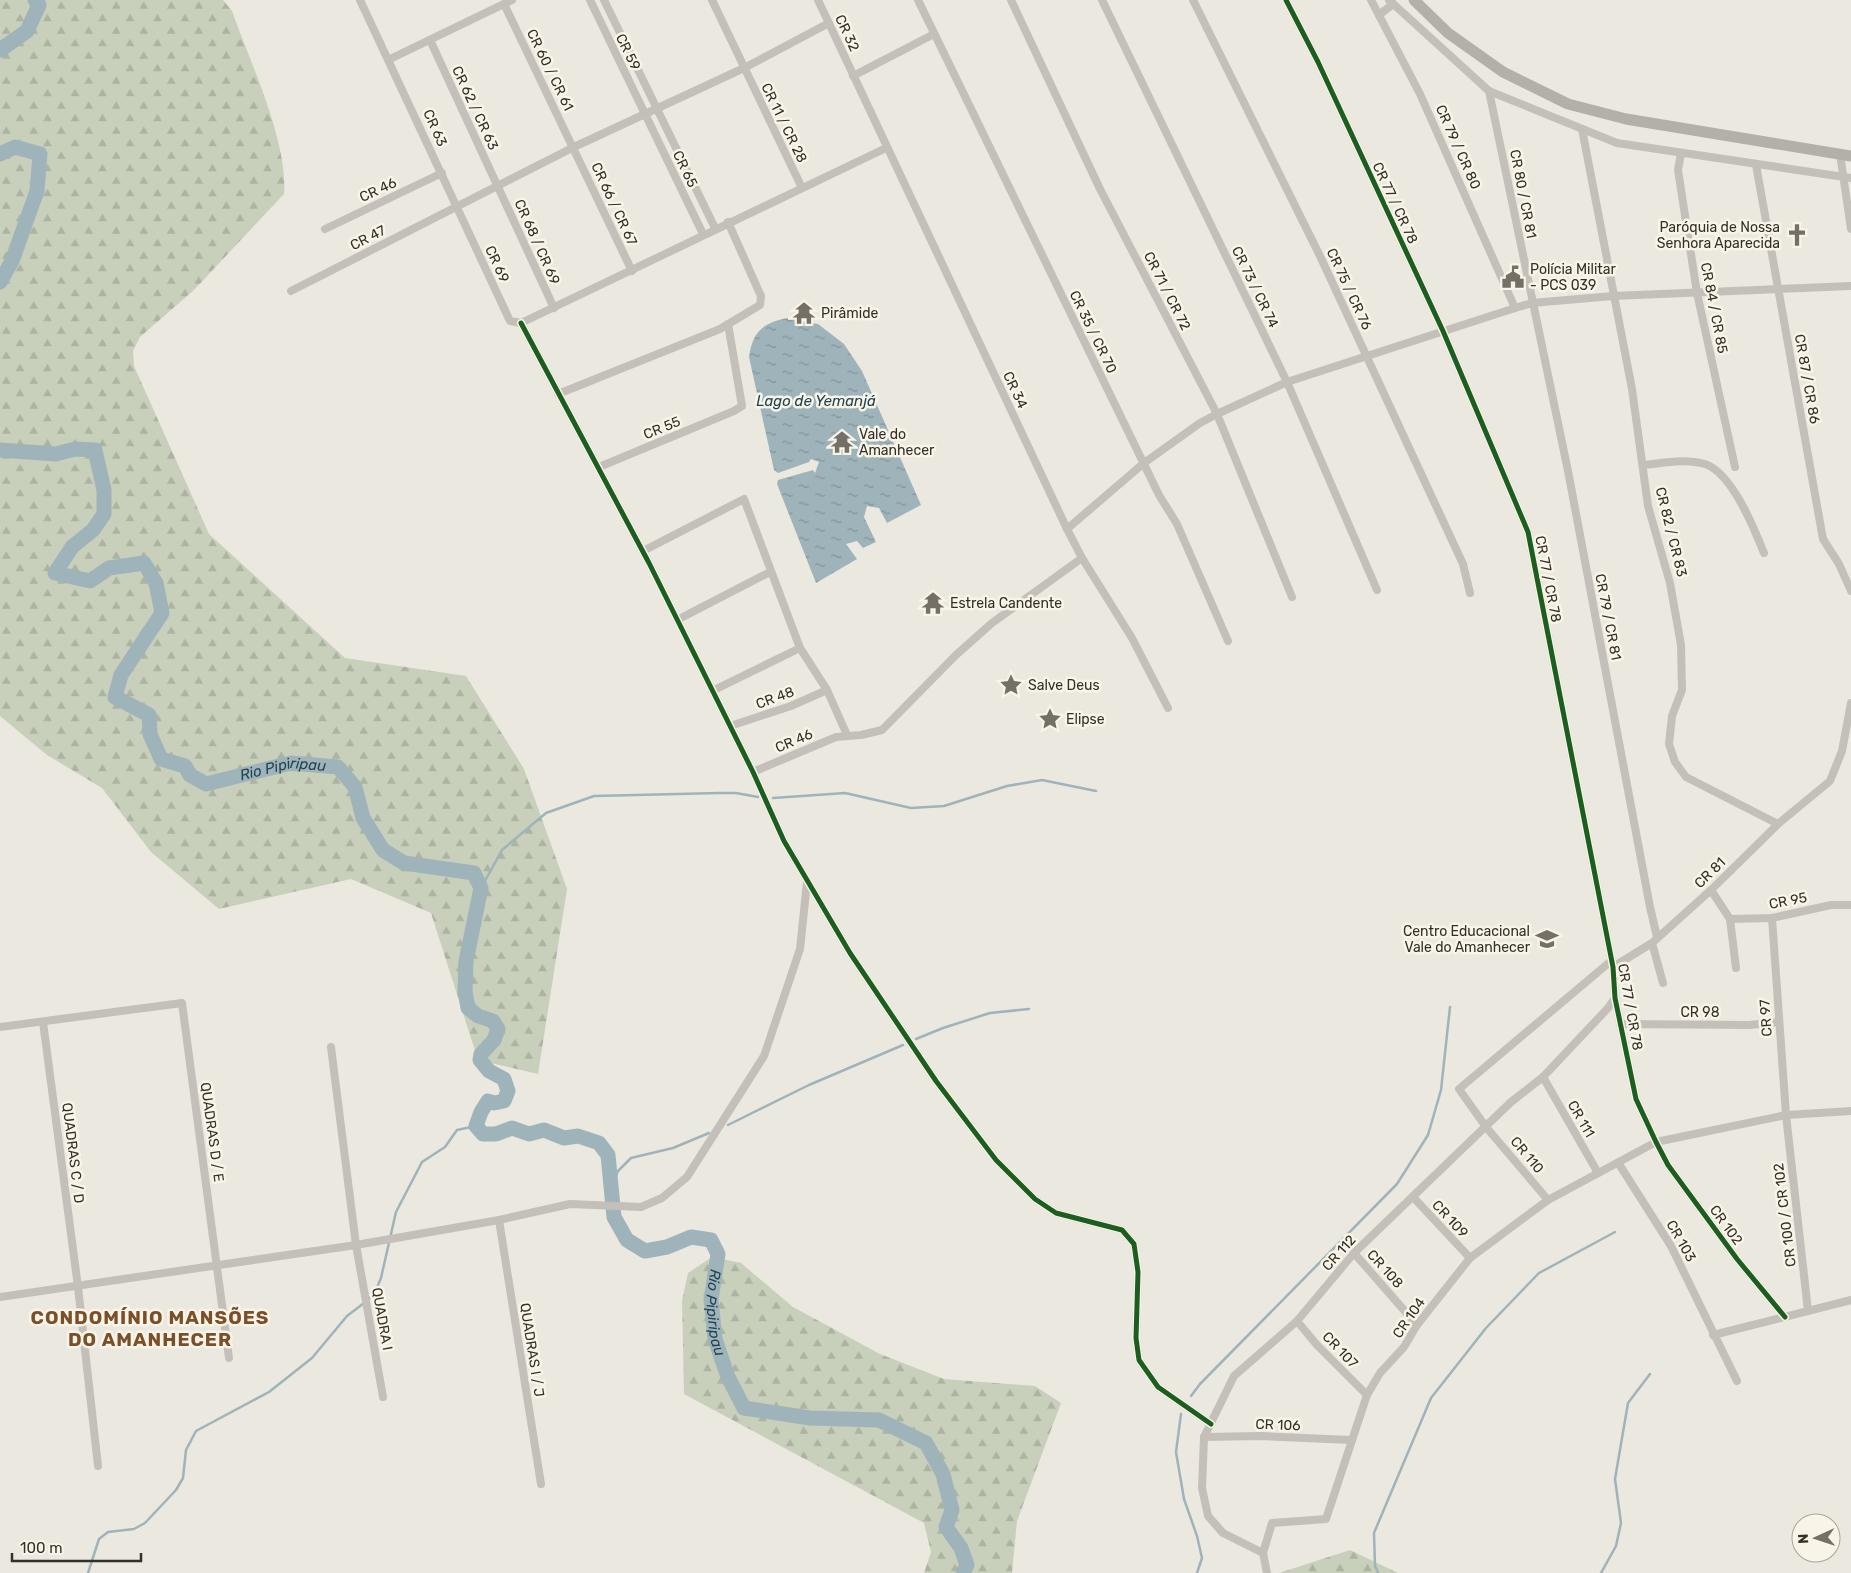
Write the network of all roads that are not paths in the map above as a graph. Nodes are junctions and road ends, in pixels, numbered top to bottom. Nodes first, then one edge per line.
1 (360, 0) edge
2 (512, 0) edge
3 (590, 0) edge
4 (604, 0) edge
5 (712, 0) edge
6 (818, 0) edge
7 (918, 0) edge
8 (1011, 0) edge
9 (1102, 0) edge
10 (1193, 0) edge
11 (1286, 0) edge
12 (1371, 0) edge
13 (1414, 0) edge
14 (1390, 2) edge
15 (504, 4) junction
16 (1379, 15) junction
17 (829, 23) junction
18 (934, 34) junction
19 (430, 40) junction
20 (390, 59) junction
21 (744, 68) junction
22 (853, 76) junction
23 (1489, 91) junction
24 (657, 110) junction
25 (645, 114) junction
26 (1582, 129) junction
27 (574, 147) junction
28 (886, 148) junction
29 (1680, 152) junction
30 (1846, 155) edge
31 (1756, 165) junction
32 (442, 173) junction
33 (1842, 176) junction
34 (1851, 178) edge
35 (498, 187) junction
36 (802, 188) junction
37 (457, 207) junction
38 (728, 222) junction
39 (325, 228) dead end
40 (715, 228) junction
41 (1851, 228) edge
42 (703, 234) junction
43 (632, 271) junction
44 (1851, 286) edge
45 (1778, 290) junction
46 (291, 291) dead end
47 (1697, 293) junction
48 (1613, 296) junction
49 (1532, 303) junction
50 (554, 308) junction
51 (1515, 308) junction
52 (521, 323) junction
53 (728, 324) junction
54 (1443, 331) junction
55 (1366, 357) junction
56 (1287, 382) junction
57 (558, 394) junction
58 (1217, 414) junction
59 (1144, 464) junction
60 (1643, 465) junction
61 (599, 467) junction
62 (1735, 467) dead end
63 (1067, 529) junction
64 (643, 551) junction
65 (1764, 553) dead end
66 (1082, 558) junction
67 (770, 572) junction
68 (1378, 590) dead end
69 (1851, 590) edge
70 (1470, 593) dead end
71 (1292, 597) dead end
72 (677, 620) junction
73 (1228, 641) dead end
74 (800, 648) junction
75 (827, 690) junction
76 (712, 691) junction
77 (1851, 703) edge
78 (1168, 708) dead end
79 (730, 726) junction
80 (847, 735) junction
81 (753, 772) junction
82 (1778, 824) junction
83 (807, 881) junction
84 (1711, 890) junction
85 (1851, 905) edge
86 (1772, 918) junction
87 (1730, 919) junction
88 (1655, 940) junction
89 (1612, 964) junction
90 (1736, 968) dead end
91 (1663, 983) dead end
92 (1615, 998) junction
93 (43, 1022) junction
94 (1779, 1022) junction
95 (1620, 1024) junction
96 (0, 1027) edge
97 (331, 1047) dead end
98 (1543, 1077) junction
99 (1851, 1111) edge
100 (1786, 1115) junction
101 (1486, 1127) junction
102 (1656, 1142) junction
103 (1619, 1164) junction
104 (1598, 1173) junction
105 (1413, 1197) junction
106 (1548, 1200) junction
107 (499, 1220) junction
108 (356, 1245) junction
109 (1354, 1253) junction
110 (1470, 1258) junction
111 (218, 1265) junction
112 (78, 1287) junction
113 (0, 1297) edge
114 (1851, 1300) edge
115 (1808, 1311) junction
116 (1785, 1317) junction
117 (1297, 1321) junction
118 (1417, 1325) junction
119 (1713, 1335) junction
120 (229, 1358) dead end
121 (1737, 1381) dead end
122 (1367, 1395) junction
123 (383, 1397) dead end
124 (1211, 1424) junction
125 (1204, 1437) junction
126 (1351, 1440) junction
127 (98, 1466) dead end
128 (540, 1484) dead end
129 (1262, 1554) junction
130 (1267, 1573) edge

1 - 20 street, CR 63
2 - 15 street
3 - 25 street, CR 59
4 - 24 street
5 - 21 street, CR 11 / CR 28
6 - 17 street, CR 32
7 - 18 street, CR 35 / CR 70
8 - 58 street, CR 71 / CR 72
9 - 56 street, CR 73 / CR 74
10 - 55 street, CR 75 / CR 76
11 - 54 street, CR 77 / CR 78
12 - 16 street, CR 79 / CR 80
13 - 30 main road
14 - 16 street
14 - 23 street
15 - 19 street
15 - 27 street, CR 60 / CR 61
16 - 51 street, CR 79 / CR 80
17 - 21 street, CR 47
17 - 22 street, CR 32
18 - 22 street
18 - 59 street, CR 35 / CR 70
19 - 20 street
19 - 35 street, CR 62 / CR 63
20 - 32 street, CR 63
21 - 24 street, CR 47
21 - 36 street, CR 11 / CR 28
22 - 28 street, CR 34
23 - 26 street
23 - 49 street, CR 80 / CR 81
24 - 25 street, CR 47
24 - 40 street
25 - 27 street, CR 47
25 - 42 street, CR 65
26 - 29 street
26 - 48 street, CR 82 / CR 83
27 - 35 street, CR 47
27 - 43 street, CR 66 / CR 67
28 - 36 street
28 - 63 street, CR 34
29 - 31 street
29 - 47 street, CR 84 / CR 85
30 - 33 street
31 - 33 street
31 - 45 street, CR 87 / CR 86
32 - 37 street, CR 63
32 - 39 street, CR 46
33 - 34 street
33 - 41 street
35 - 37 street, CR 47
35 - 50 street, CR 68 / CR 69
36 - 38 street
37 - 46 street, CR 47
37 - 52 street, CR 69
38 - 40 street
38 - 53 street
40 - 42 street
42 - 43 street
43 - 50 street
44 - 45 street
45 - 47 street
45 - 69 street, CR 87 / CR 86
47 - 48 street
47 - 62 street, CR 84 / CR 85
48 - 49 street
48 - 60 street, CR 82 / CR 83
49 - 51 street
49 - 88 street, CR 79 / CR 81
50 - 52 street
51 - 54 street
52 - 57 street
53 - 57 street
53 - 61 street, CR 55
54 - 55 street
54 - 89 street, CR 77 / CR 78
55 - 56 street
55 - 70 street, CR 75 / CR 76
56 - 58 street
56 - 68 street, CR 73 / CR 74
57 - 61 street
58 - 59 street
58 - 71 street, CR 71 / CR 72
59 - 63 street
59 - 73 street, CR 35 / CR 70
60 - 65 street
60 - 82 street, CR 82 / CR 83
61 - 64 street
63 - 66 street, CR 34
64 - 67 street
64 - 72 street
66 - 78 street, CR 34
66 - 80 street, CR 46
67 - 72 street
67 - 74 street
72 - 76 street
74 - 75 street
74 - 76 street
75 - 79 street, CR 48
75 - 80 street
76 - 79 street
77 - 82 street
79 - 81 street
80 - 81 street, CR 46
81 - 83 street
82 - 84 street, CR 81
83 - 107 street
83 - 124 street
84 - 87 street
84 - 88 street, CR 81
85 - 86 street, CR 95
86 - 87 street, CR 95
86 - 94 street, CR 97
87 - 90 street
88 - 89 street, CR 81
88 - 91 street, CR 79 / CR 81
89 - 92 street, CR 77 / CR 78
89 - 101 street, CR 110
92 - 95 street, CR 77 / CR 78
92 - 98 street, CR 112
93 - 96 street
93 - 111 street, QUADRAS D / E
93 - 112 street, QUADRAS C / D
94 - 95 street, CR 98
94 - 100 street, CR 97
95 - 102 street, CR 77 / CR 78
97 - 108 street, QUADRA I
98 - 101 street, CR 112
98 - 104 street, CR 111
99 - 100 street, CR 104
100 - 102 street, CR 104
100 - 115 street, CR 100 / CR 102
101 - 105 street, CR 112
101 - 106 street, CR 110
102 - 103 street, CR 104
102 - 116 street, CR 102
103 - 104 street, CR 104
103 - 119 street, CR 103
104 - 106 street, CR 104
105 - 109 street, CR 112
105 - 110 street, CR 109
106 - 110 street, CR 104
107 - 108 street
107 - 128 street, QUADRAS I / J
108 - 111 street
108 - 123 street, QUADRA I
109 - 117 street, CR 112
109 - 118 street, CR 108
110 - 118 street, CR 104
111 - 112 street
111 - 120 street, QUADRAS D / E
112 - 113 street
112 - 127 street, QUADRAS C / D
114 - 115 street
115 - 116 street
116 - 119 street
117 - 122 street, CR 107
117 - 124 street, CR 112
118 - 122 street, CR 104
119 - 121 street, CR 103
122 - 126 street, CR 104
124 - 125 street, CR 112
125 - 126 street, CR 106
125 - 129 street, CR 112
126 - 129 street, CR 104
129 - 130 street

